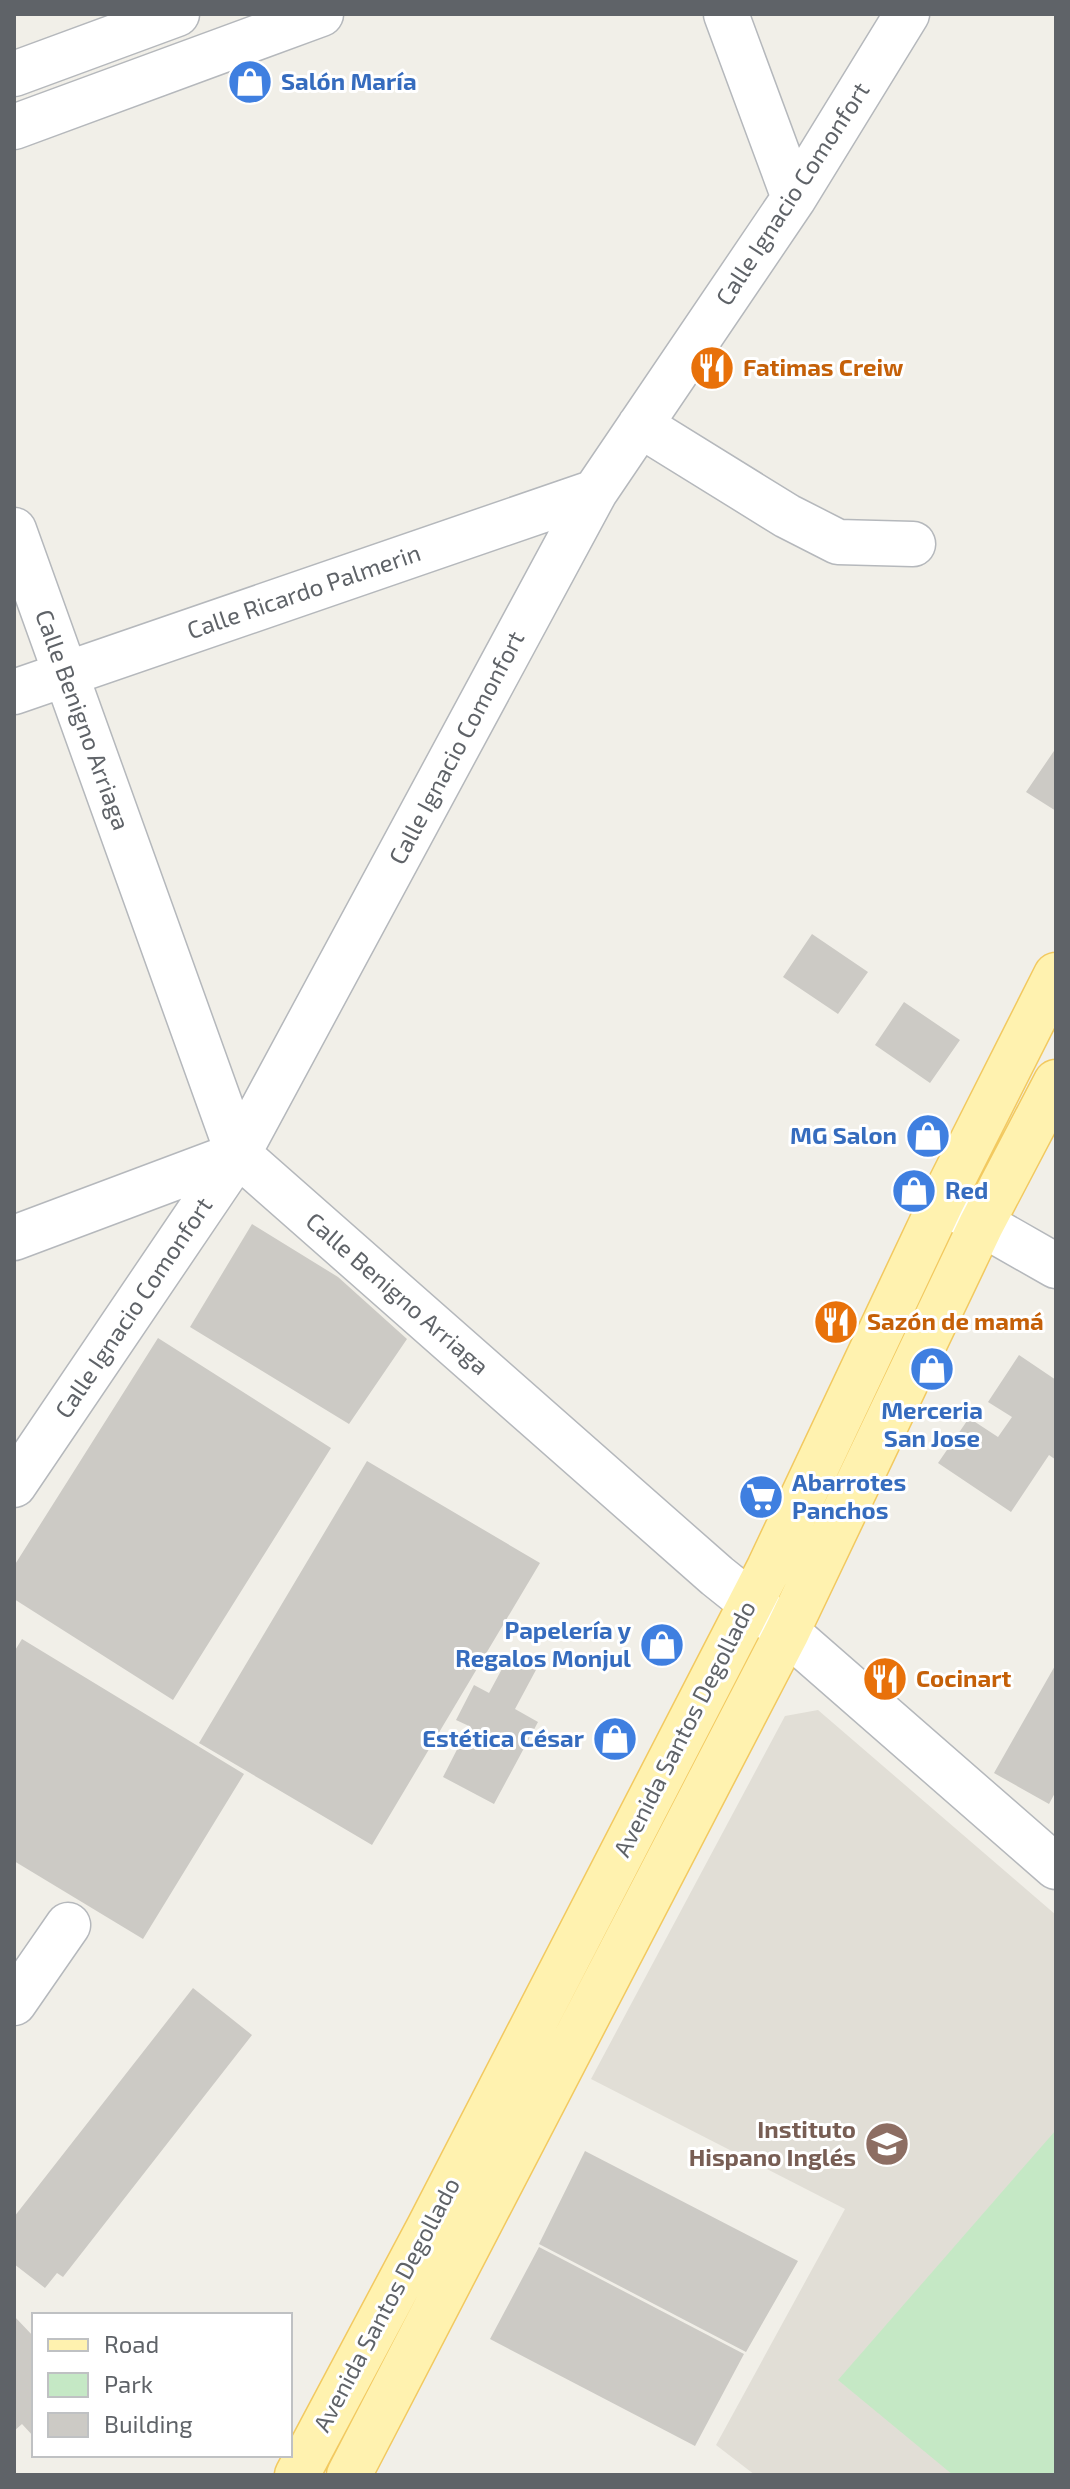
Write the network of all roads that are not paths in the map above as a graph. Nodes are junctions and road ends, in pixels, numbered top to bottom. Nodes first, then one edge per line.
1 (177, 14) edge
2 (321, 14) edge
3 (726, 14) edge
4 (907, 14) edge
5 (14, 74) edge
6 (14, 127) edge
7 (794, 198) junction
8 (640, 425) junction
9 (595, 492) junction
10 (14, 530) edge
11 (913, 544) dead end
12 (65, 673) junction
13 (14, 692) edge
14 (1056, 975) edge
15 (1056, 1082) edge
16 (238, 1154) junction
17 (942, 1201) junction
18 (981, 1225) junction
19 (14, 1238) edge
20 (1056, 1266) edge
21 (14, 1485) edge
22 (750, 1603) junction
23 (787, 1632) junction
24 (1056, 1867) edge
25 (68, 1925) dead end
26 (14, 2003) edge
27 (297, 2475) edge
28 (349, 2475) edge

1 - 5 street
2 - 6 street
3 - 7 street
4 - 7 street, Calle Ignacio Comonfort
7 - 8 street, Calle Ignacio Comonfort
8 - 9 street, Calle Ignacio Comonfort
8 - 11 street
9 - 12 street, Calle Ricardo Palmerin
9 - 16 street, Calle Ignacio Comonfort
10 - 12 street, Calle Benigno Arriaga
12 - 13 street, Calle Ricardo Palmerin
12 - 16 street, Calle Benigno Arriaga
14 - 17 main road, Avenida Santos Degollado
15 - 18 main road, Avenida Santos Degollado
16 - 19 street
16 - 21 street, Calle Ignacio Comonfort
16 - 22 street, Calle Benigno Arriaga
17 - 18 street
17 - 22 main road, Avenida Santos Degollado
18 - 20 street
18 - 23 main road, Avenida Santos Degollado
22 - 23 street, Calle Benigno Arriaga
22 - 27 main road, Avenida Santos Degollado
23 - 24 street, Calle Benigno Arriaga
23 - 28 main road, Avenida Santos Degollado
25 - 26 street

